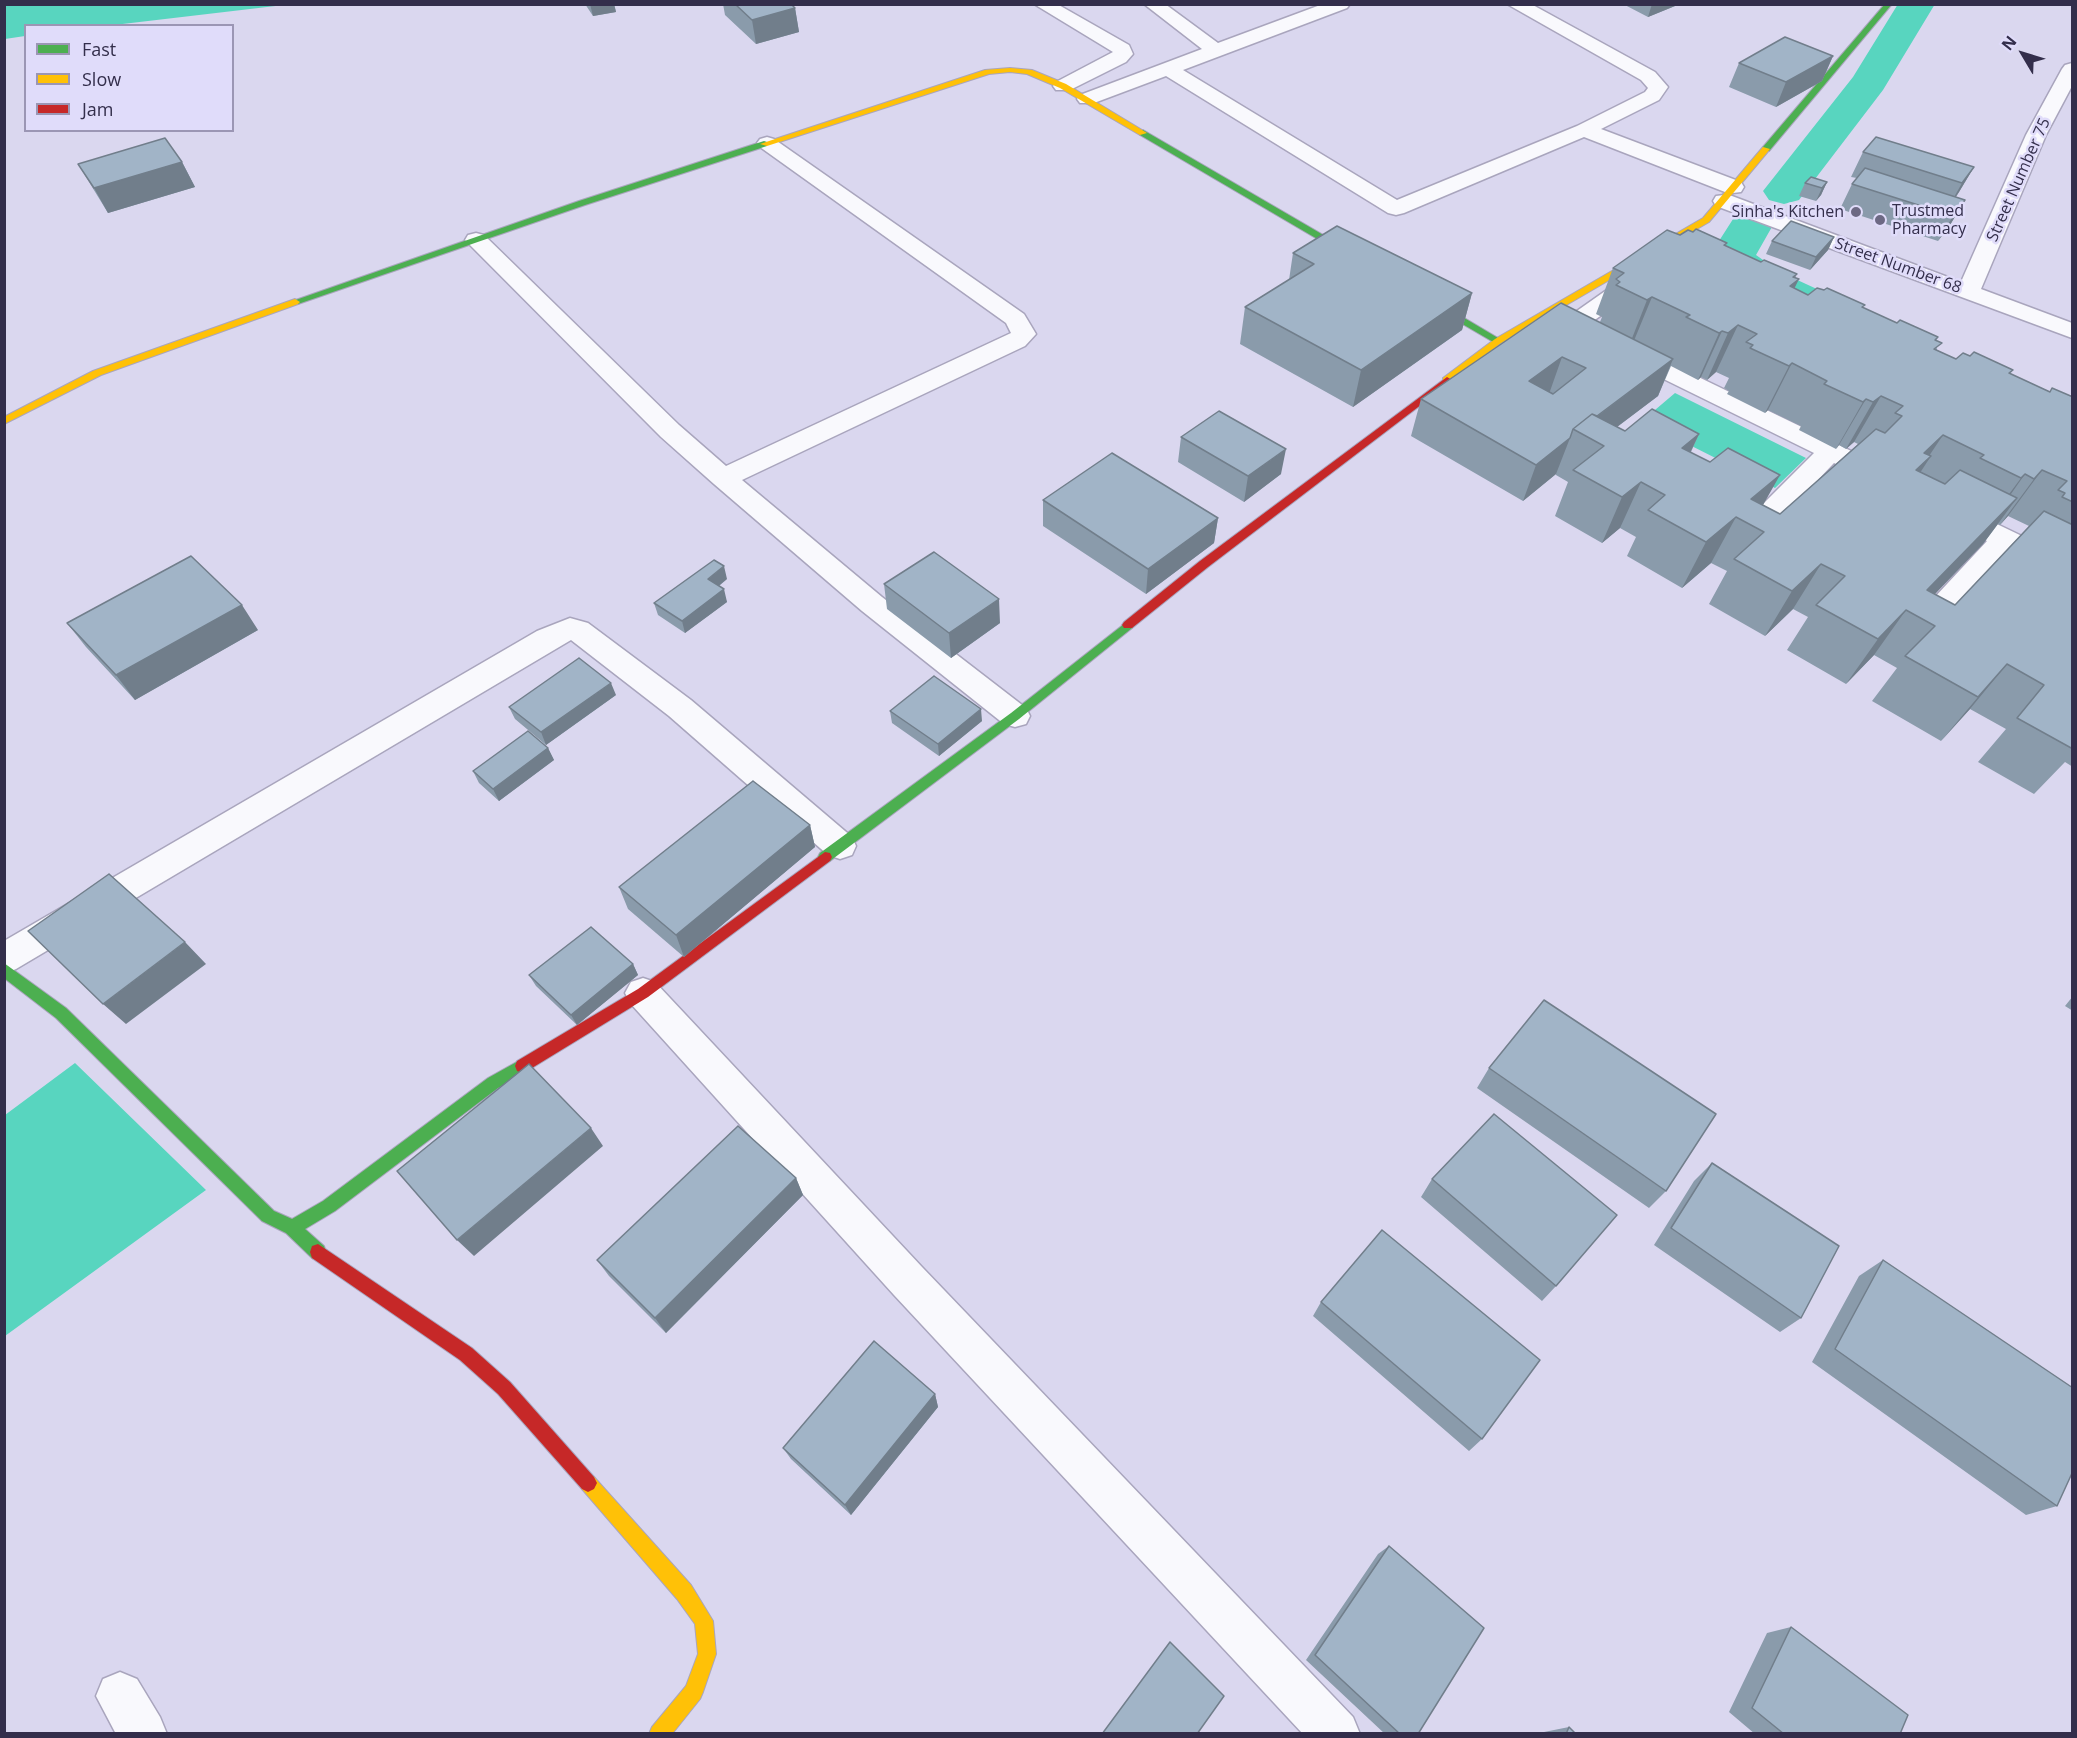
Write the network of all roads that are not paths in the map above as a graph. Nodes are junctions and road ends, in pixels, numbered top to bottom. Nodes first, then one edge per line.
1 (1043, 4) edge
2 (1154, 4) edge
3 (1341, 4) edge
4 (1516, 4) edge
5 (1889, 4) edge
6 (1216, 51) junction
7 (1168, 69) junction
8 (2073, 69) edge
9 (1063, 86) junction
10 (1087, 99) junction
11 (1584, 130) junction
12 (767, 143) junction
13 (1729, 194) junction
14 (1706, 220) junction
15 (476, 240) junction
16 (1374, 269) edge
17 (1968, 292) junction
18 (1416, 293) edge
19 (2073, 331) edge
20 (1498, 341) junction
21 (4, 421) edge
22 (1831, 451) junction
23 (1867, 469) edge
24 (723, 478) junction
25 (1936, 503) edge
26 (2006, 538) junction
27 (1737, 547) edge
28 (2073, 572) edge
29 (1910, 641) edge
30 (1015, 716) junction
31 (840, 846) junction
32 (4, 959) edge
33 (4, 969) edge
34 (643, 993) junction
35 (292, 1228) junction
36 (659, 1734) edge
37 (1336, 1734) edge

1 - 9 street
2 - 6 street
3 - 6 street
4 - 11 street
5 - 13 street
6 - 7 street
7 - 10 street
7 - 11 street
8 - 17 street, Street Number 75
9 - 10 street
9 - 12 street
10 - 16 street
11 - 13 street, Street Number 68
12 - 15 street
12 - 24 street
13 - 14 street
13 - 17 street, Street Number 68
14 - 20 street
14 - 22 street
15 - 21 street
15 - 24 street
17 - 19 street, Street Number 68
18 - 20 street
20 - 30 street
22 - 23 street
22 - 27 street
24 - 30 street
25 - 26 street
26 - 28 street
26 - 29 street
30 - 31 street
31 - 32 street
31 - 34 street
33 - 35 street
34 - 35 street
34 - 37 street
35 - 36 street

